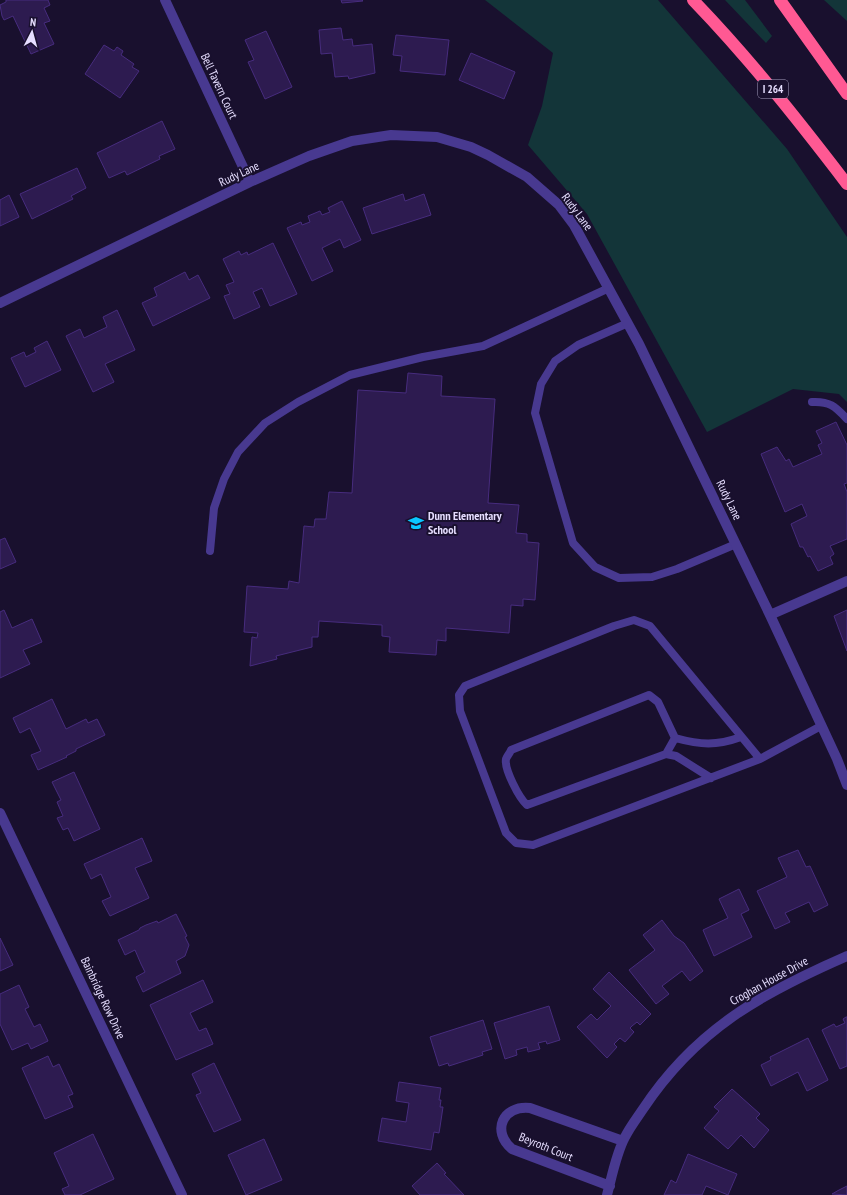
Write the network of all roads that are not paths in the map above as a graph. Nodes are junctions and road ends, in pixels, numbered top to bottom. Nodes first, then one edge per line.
1 (165, 0) edge
2 (693, 0) edge
3 (780, 0) edge
4 (847, 94) edge
5 (250, 182) junction
6 (847, 184) edge
7 (609, 288) junction
8 (0, 302) edge
9 (628, 322) junction
10 (812, 402) dead end
11 (847, 419) edge
12 (736, 544) junction
13 (210, 550) dead end
14 (847, 581) edge
15 (770, 615) junction
16 (821, 726) junction
17 (742, 737) junction
18 (675, 738) junction
19 (666, 754) junction
20 (760, 759) junction
21 (711, 778) junction
22 (847, 785) edge
23 (0, 813) edge
24 (847, 956) edge
25 (623, 1141) junction
26 (609, 1190) edge
27 (182, 1195) edge

1 - 5 street, Bell Tavern Court
2 - 6 highway, I 264
3 - 4 highway
5 - 7 street, Rudy Lane
5 - 8 street, Rudy Lane
7 - 9 street, Rudy Lane
7 - 13 lane
9 - 12 street, Rudy Lane
9 - 12 lane
10 - 11 lane
12 - 15 street, Rudy Lane
14 - 15 street
15 - 16 street, Rudy Lane
16 - 20 lane
16 - 22 street, Rudy Lane
17 - 18 lane
17 - 20 lane
17 - 21 lane
18 - 19 lane
18 - 19 lane
19 - 21 lane
20 - 21 lane
23 - 27 street, Bainbridge Row Drive
24 - 25 street, Croghan House Drive
25 - 26 street, Croghan House Drive
25 - 26 street, Beyroth Court

